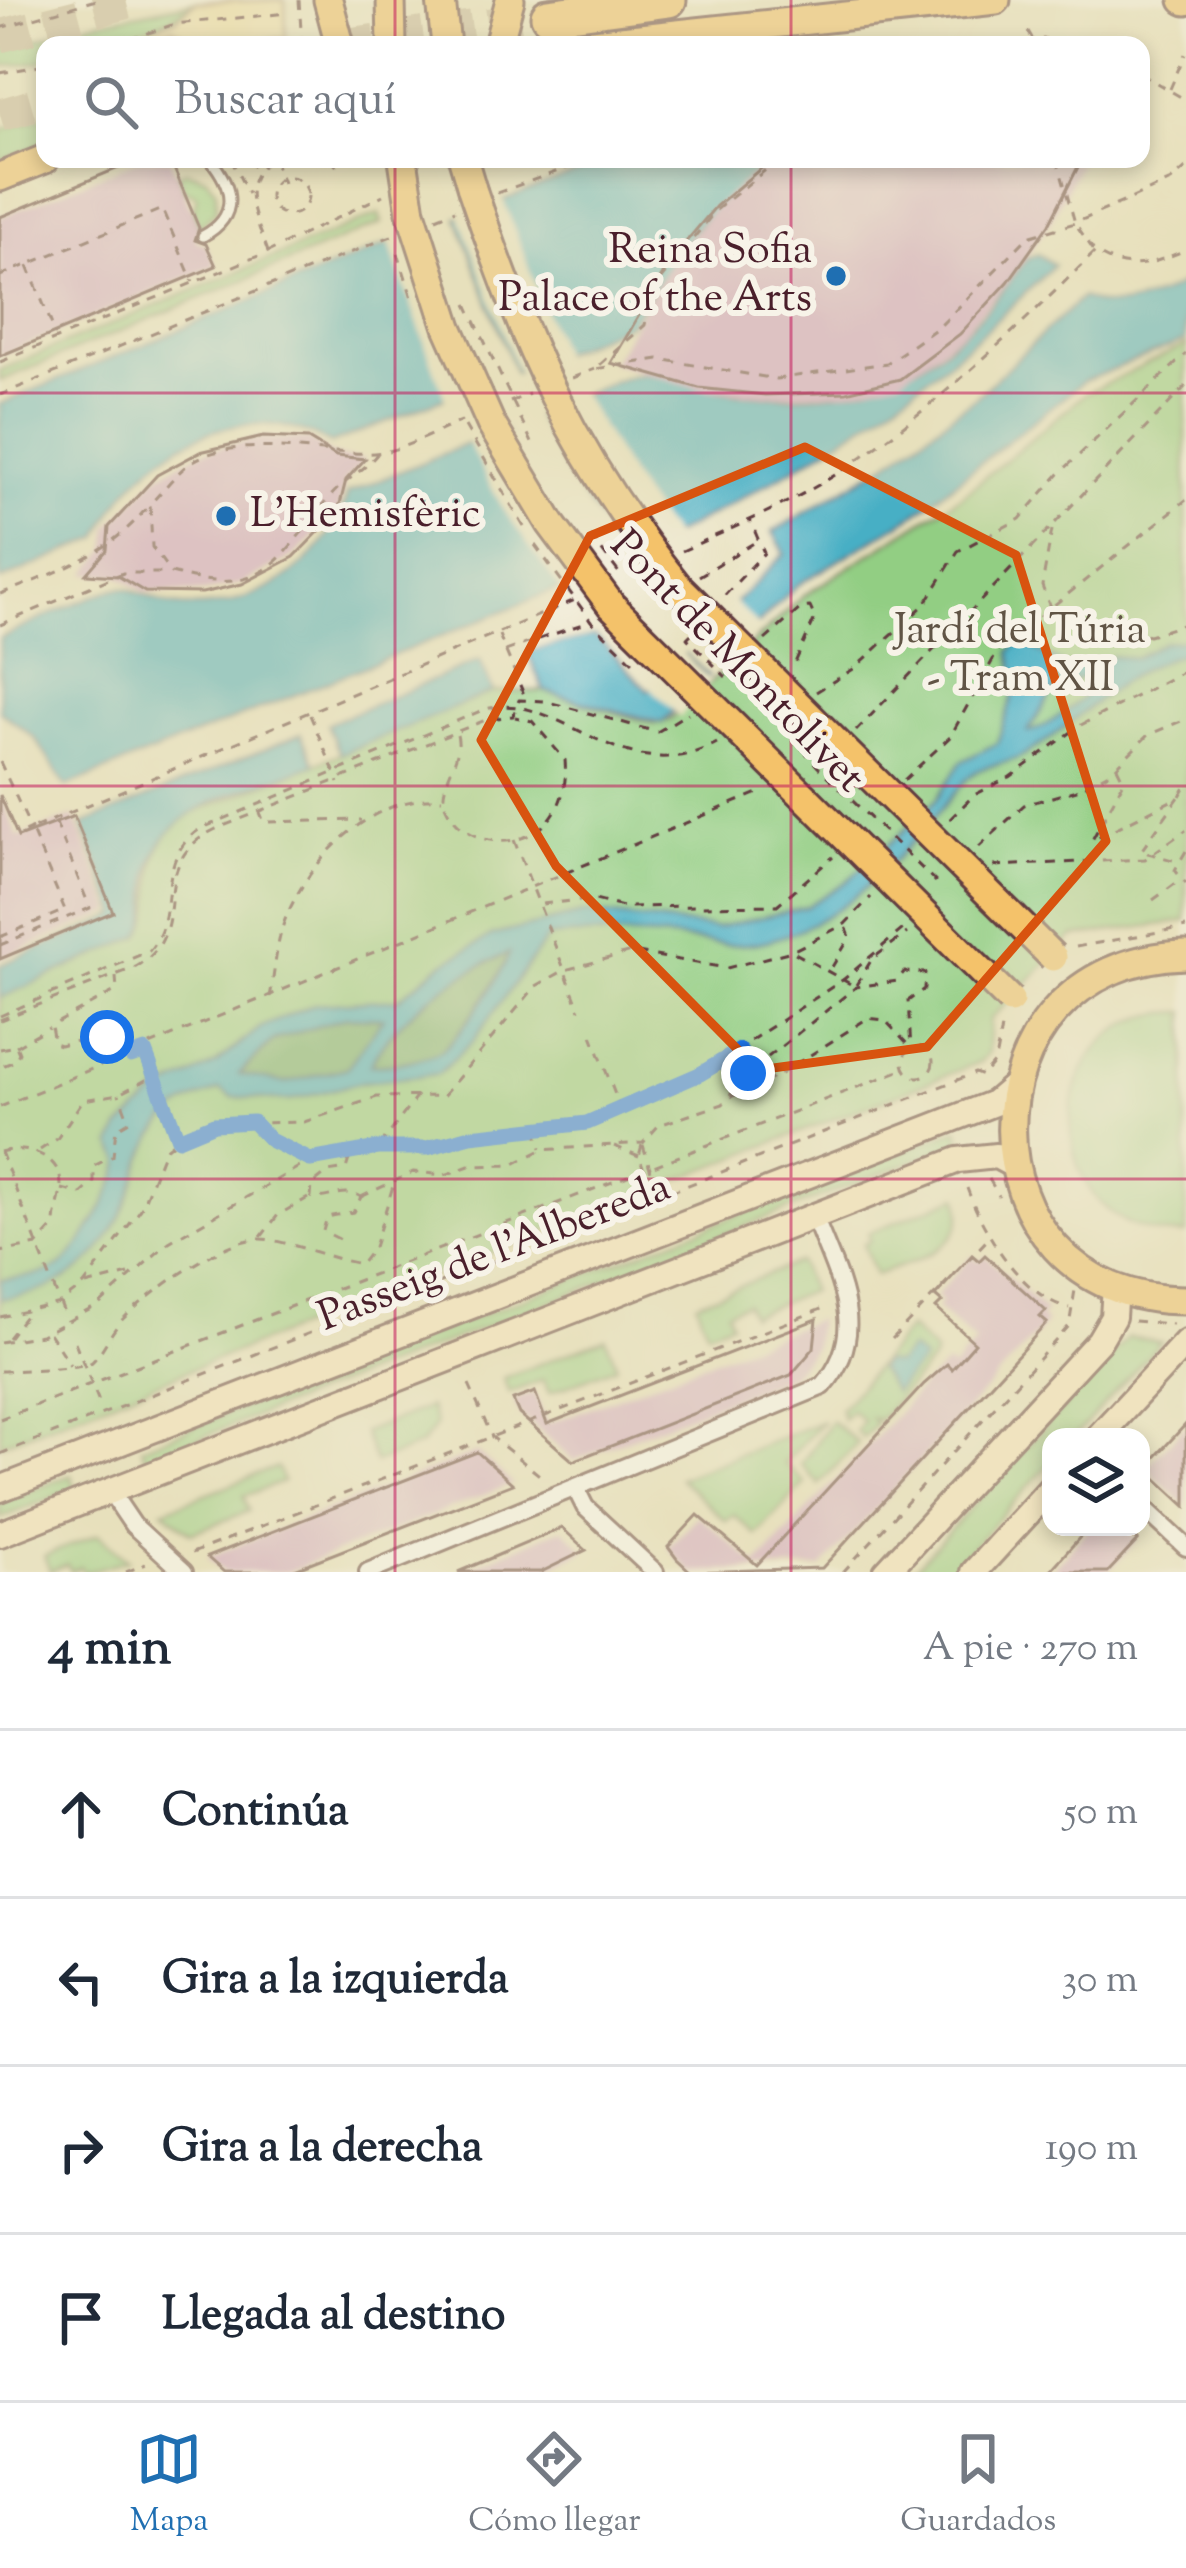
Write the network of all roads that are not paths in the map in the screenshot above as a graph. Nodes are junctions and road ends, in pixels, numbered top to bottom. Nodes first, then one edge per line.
1 (328, 0) edge
2 (391, 0) edge
3 (441, 0) edge
4 (510, 0) edge
5 (669, 0) edge
6 (996, 0) edge
7 (548, 16) tunnel mouth
8 (338, 36) edge
9 (392, 36) edge
10 (445, 36) edge
11 (500, 36) edge
12 (658, 36) edge
13 (36, 163) edge
14 (217, 168) edge
15 (467, 168) edge
16 (0, 177) edge
17 (404, 198) edge
18 (203, 236) dead end
19 (1186, 955) edge
20 (1094, 979) junction
21 (1031, 1042) junction
22 (1014, 1086) junction
23 (1013, 1165) junction
24 (814, 1216) junction
25 (1115, 1287) junction
26 (1186, 1300) edge
27 (1186, 1342) edge
28 (1106, 1428) edge
29 (0, 1489) edge
30 (110, 1491) junction
31 (577, 1491) junction
32 (1042, 1498) edge
33 (1150, 1513) edge
34 (0, 1534) edge
35 (1186, 1547) edge
36 (184, 1572) edge
37 (368, 1572) edge
38 (655, 1572) edge
39 (886, 1572) edge
40 (974, 1572) edge

1 - 8 main road
2 - 9 main road
3 - 10 main road
4 - 11 main road
5 - 7 highway
6 - 12 main road
13 - 16 main road
14 - 18 lane
15 - 20 main road, Pont de Montolivet, bridge
17 - 21 main road, Pont de Montolivet, bridge
19 - 20 main road
20 - 21 main road
21 - 22 main road
22 - 23 main road
22 - 29 main road, Passeig de l'Albereda
23 - 24 main road, Passeig de l'Albereda
23 - 25 main road
24 - 30 main road, Passeig de l'Albereda
24 - 31 street
25 - 26 main road
25 - 39 main road
27 - 28 main road
30 - 34 main road, Passeig de l'Albereda
30 - 36 street
31 - 37 street
31 - 38 street
32 - 40 main road
33 - 35 street

